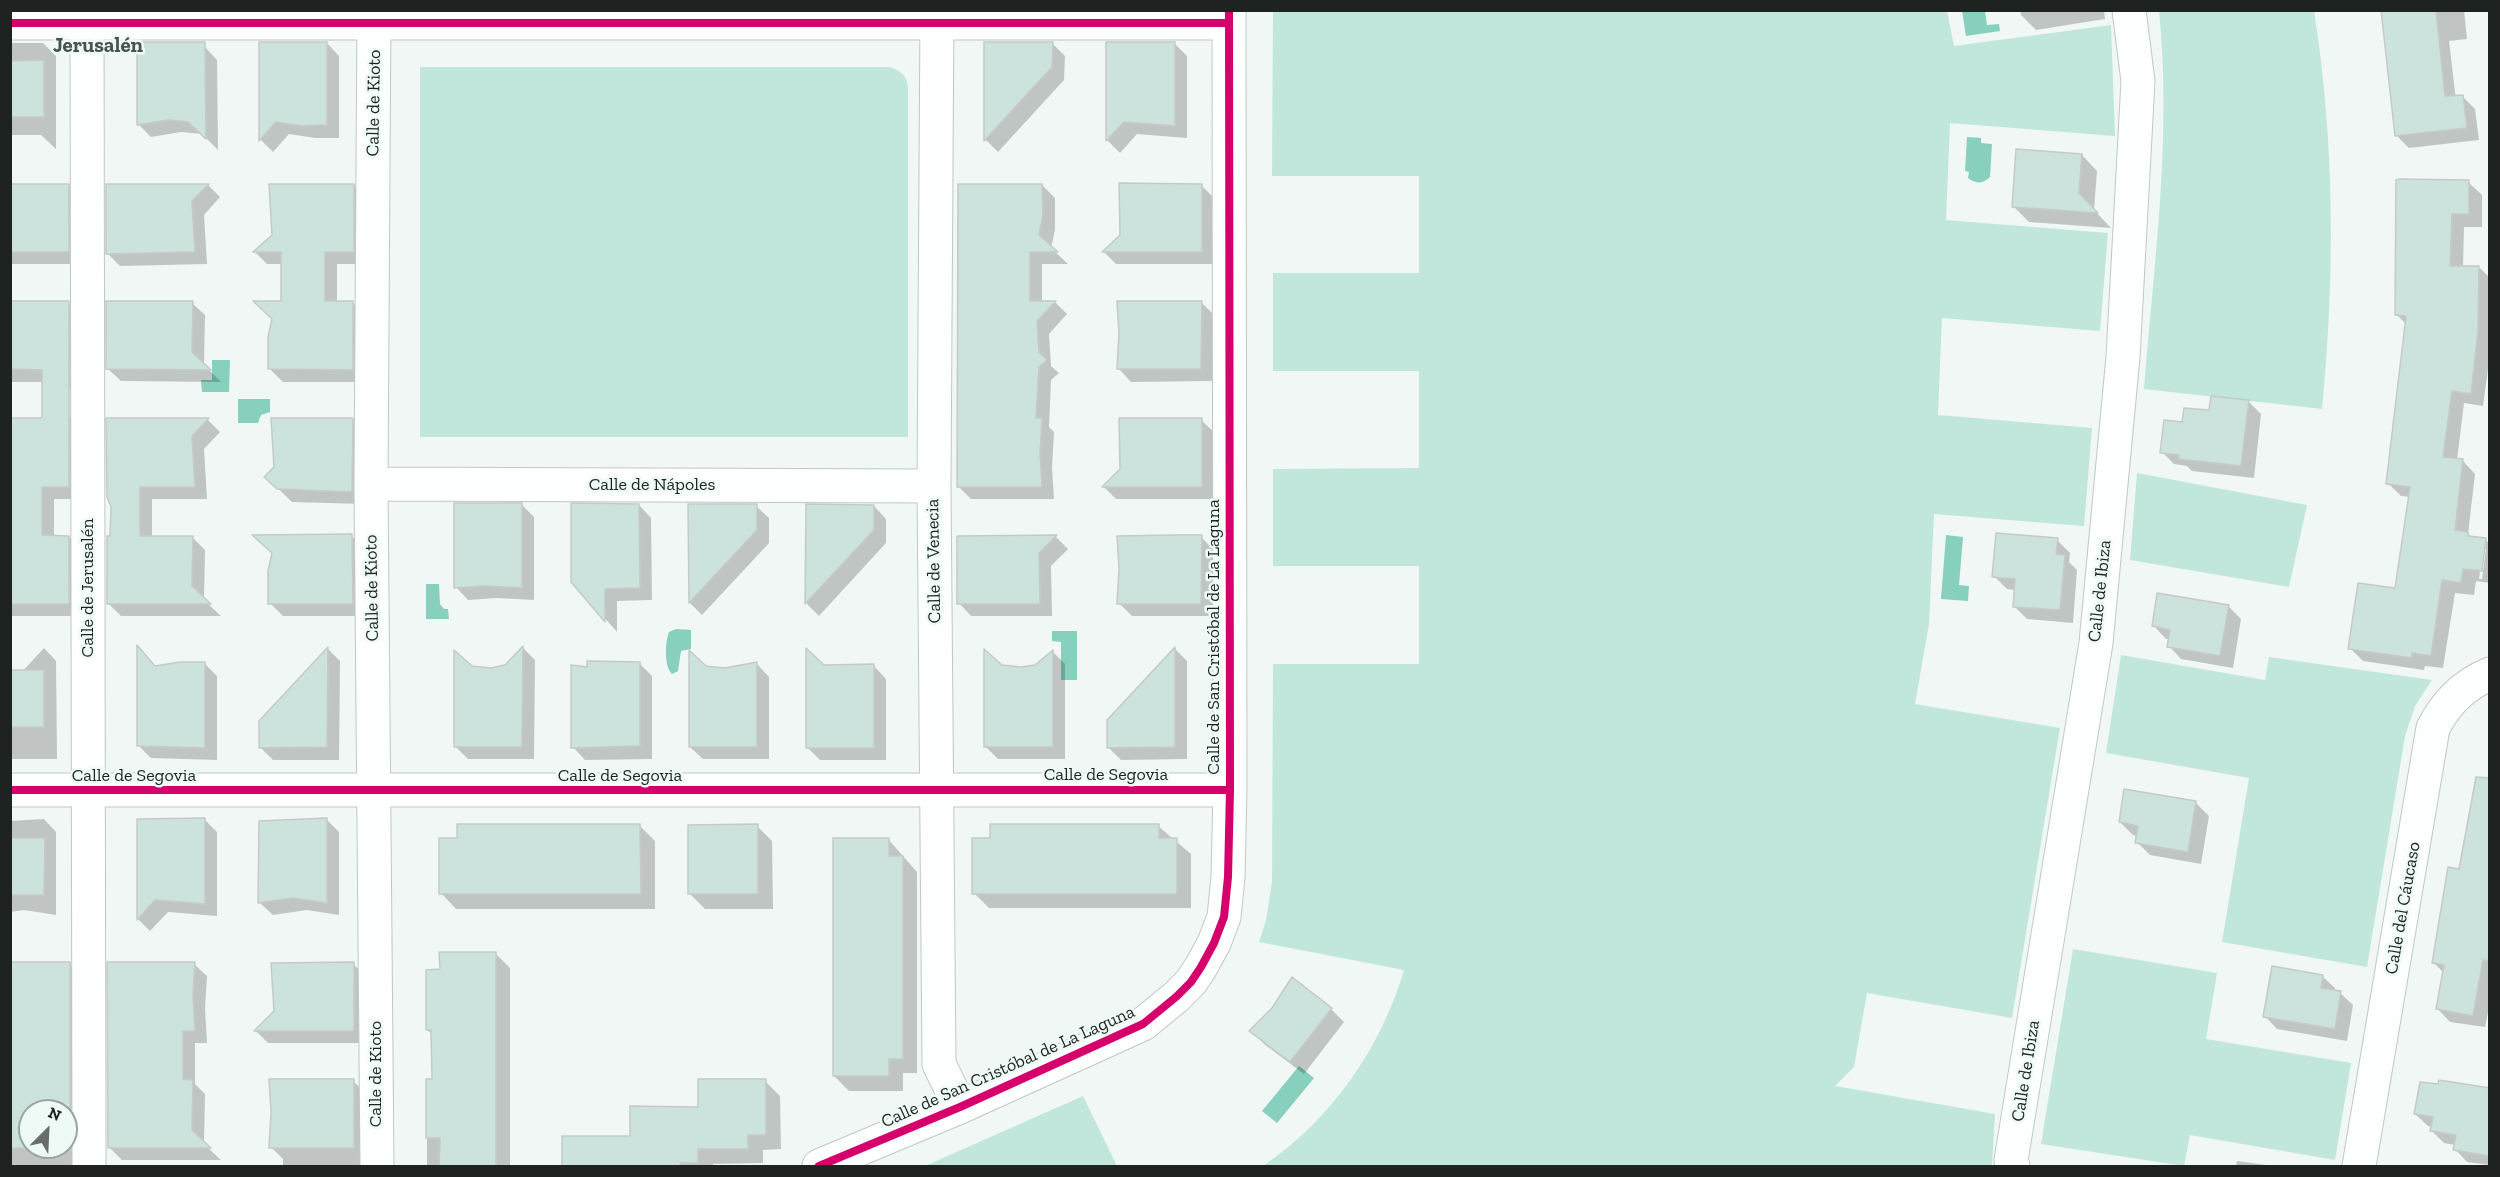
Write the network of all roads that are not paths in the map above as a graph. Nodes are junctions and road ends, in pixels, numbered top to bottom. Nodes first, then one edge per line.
1 (2129, 10) edge
2 (87, 17) edge
3 (375, 17) edge
4 (937, 17) edge
5 (1229, 17) edge
6 (10, 23) edge
7 (371, 484) junction
8 (934, 486) junction
9 (2490, 674) edge
10 (936, 789) junction
11 (10, 790) edge
12 (89, 790) junction
13 (1230, 790) junction
14 (375, 791) junction
15 (960, 1107) junction
16 (89, 1167) edge
17 (376, 1167) edge
18 (819, 1167) edge
19 (2013, 1167) edge
20 (2359, 1167) edge

1 - 19 street, Calle de Ibiza
2 - 3 street
2 - 6 street
2 - 12 street, Calle de Jerusalén
3 - 4 street
3 - 7 street, Calle de Kioto
4 - 5 street
4 - 8 street, Calle de Venecia
5 - 13 street, Calle de San Cristóbal de La Laguna
7 - 8 street, Calle de Nápoles
7 - 14 street, Calle de Kioto
8 - 10 street, Calle de Venecia
9 - 20 street, Calle del Cáucaso
10 - 13 street, Calle de Segovia
10 - 14 street, Calle de Segovia
10 - 15 street, Calle de Venecia
11 - 12 street, Calle de Segovia
12 - 14 street, Calle de Segovia
12 - 16 street, Calle de Jerusalén
13 - 15 street, Calle de San Cristóbal de La Laguna
14 - 17 street, Calle de Kioto
15 - 18 street, Calle de San Cristóbal de La Laguna

